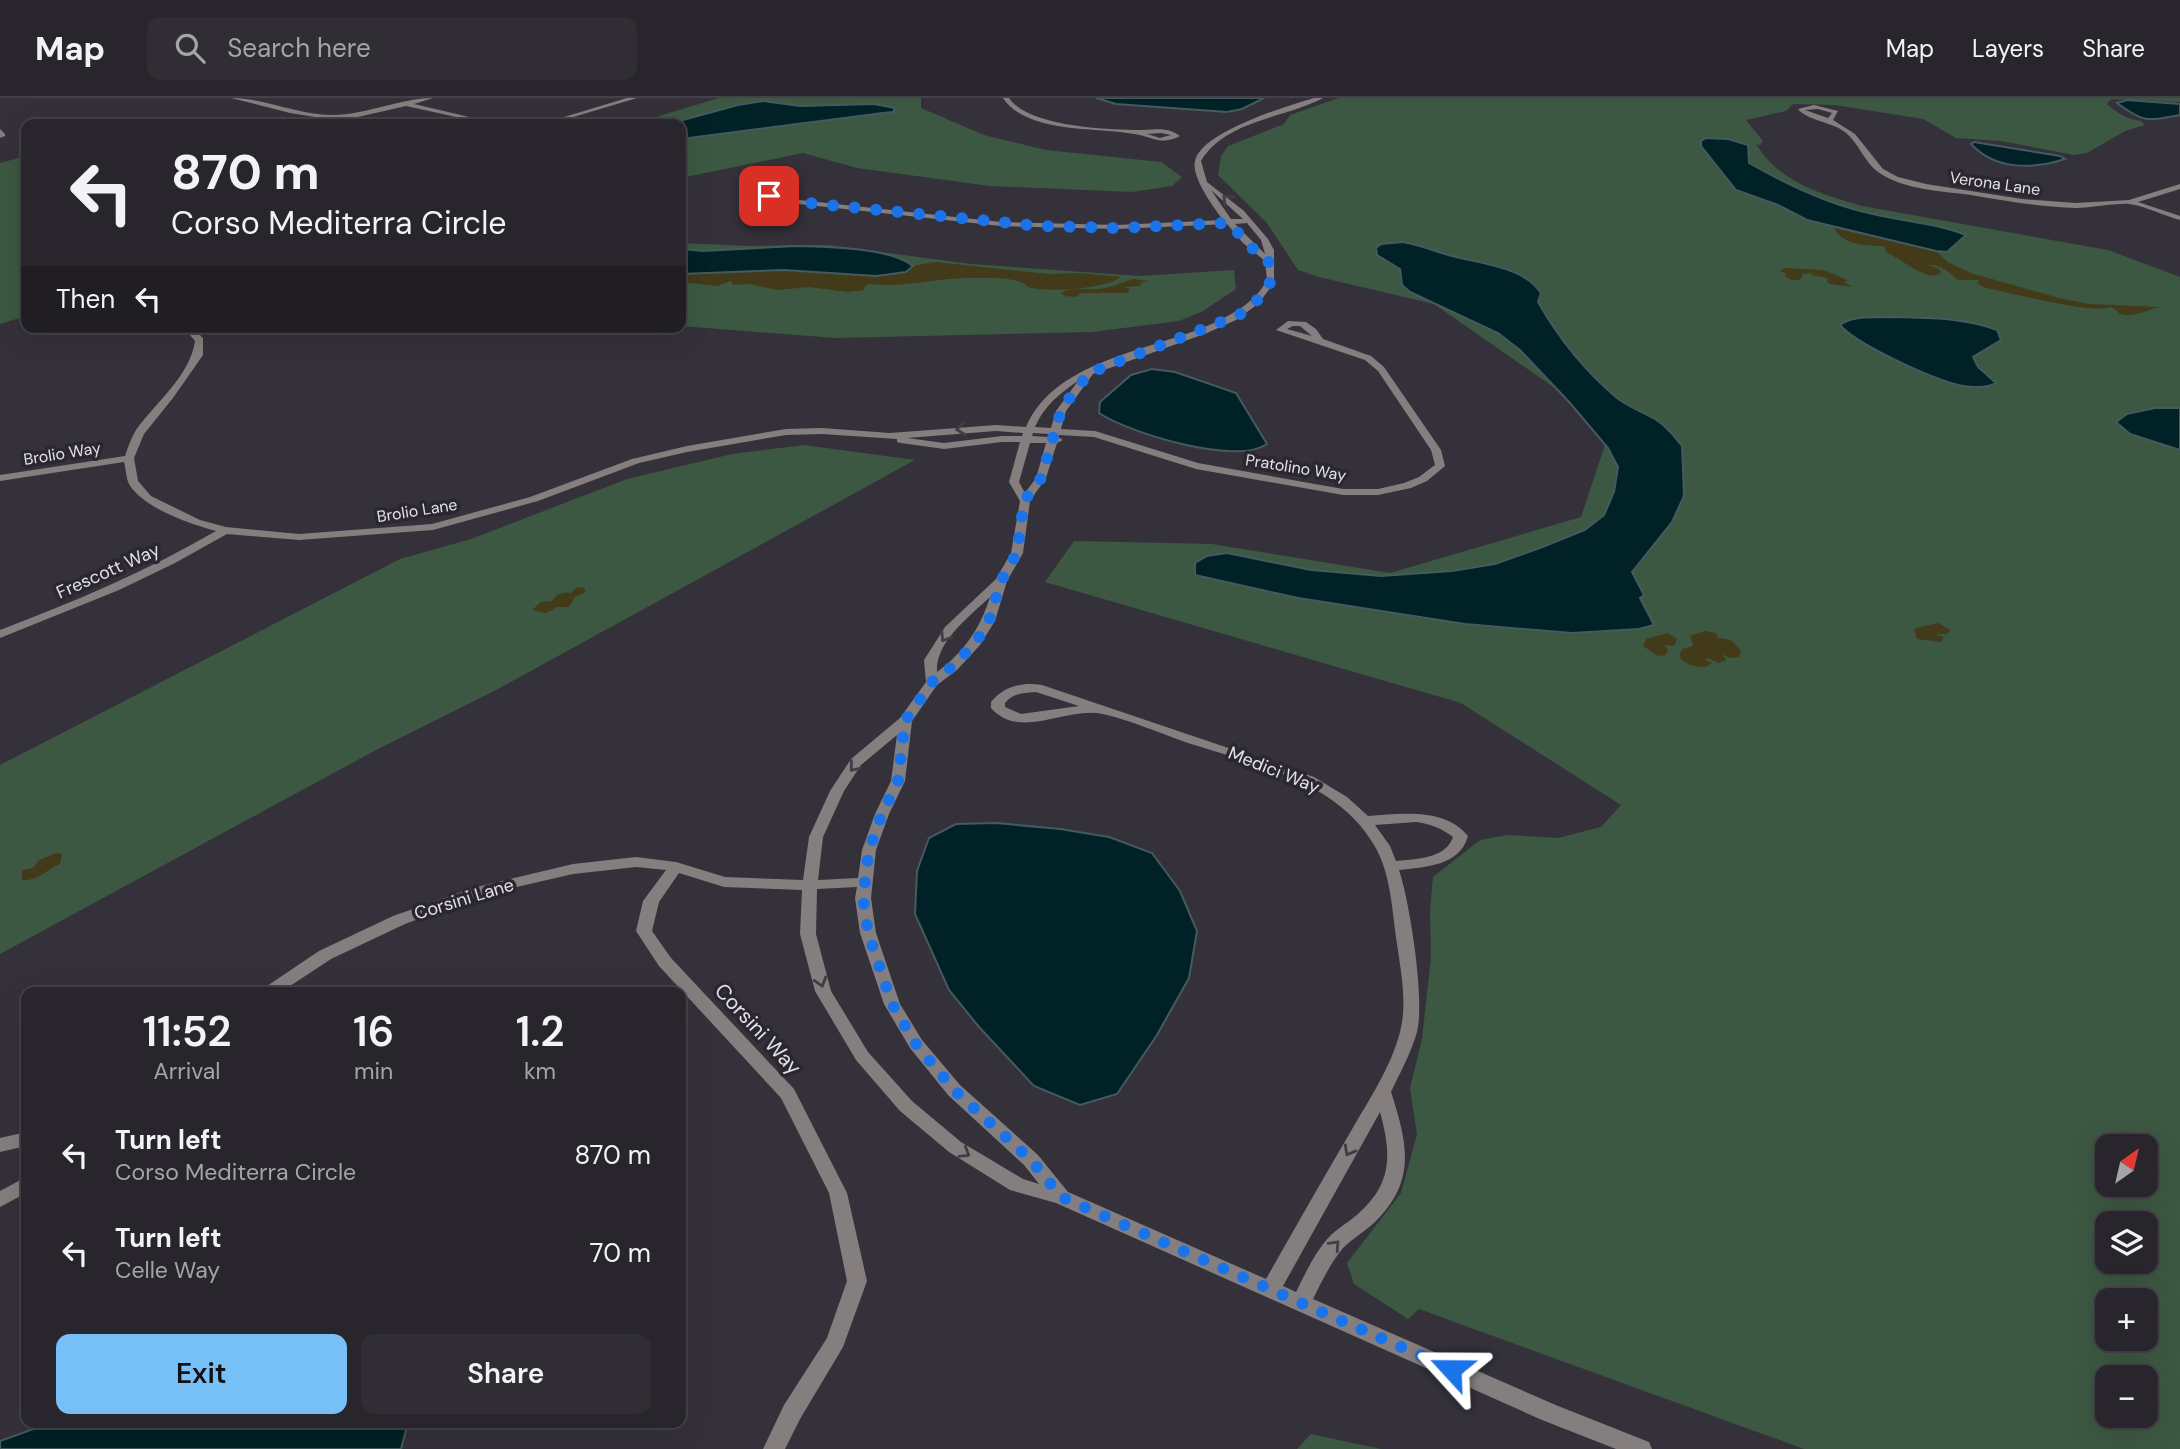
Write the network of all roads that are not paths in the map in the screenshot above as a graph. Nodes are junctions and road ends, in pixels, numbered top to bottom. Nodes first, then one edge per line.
1 (233, 98) edge
2 (429, 98) edge
3 (634, 98) edge
4 (1006, 98) edge
5 (1320, 98) edge
6 (1301, 101) edge
7 (406, 104) junction
8 (474, 119) edge
9 (561, 119) edge
10 (1830, 119) dead end
11 (1135, 132) junction
12 (1206, 184) junction
13 (2180, 186) edge
14 (799, 202) junction
15 (2130, 202) junction
16 (2180, 218) edge
17 (1246, 219) junction
18 (1228, 221) junction
19 (1268, 259) junction
20 (193, 333) edge
21 (1320, 341) dead end
22 (1089, 373) junction
23 (1028, 434) junction
24 (1054, 435) junction
25 (129, 458) junction
26 (0, 478) edge
27 (1024, 501) junction
28 (225, 530) junction
29 (1001, 581) junction
30 (0, 634) edge
31 (932, 682) junction
32 (1103, 709) junction
33 (905, 721) junction
34 (1365, 821) junction
35 (676, 867) junction
36 (1390, 867) junction
37 (865, 882) junction
38 (810, 885) junction
39 (277, 987) edge
40 (1382, 1092) junction
41 (21, 1140) edge
42 (0, 1145) edge
43 (21, 1188) edge
44 (1061, 1197) junction
45 (0, 1200) edge
46 (1270, 1290) junction
47 (1301, 1303) junction
48 (774, 1449) edge
49 (1641, 1449) edge

1 - 7 street
2 - 7 street
3 - 9 street
4 - 11 street
5 - 6 street
6 - 12 street
7 - 8 street
10 - 15 street, Verona Lane
11 - 11 street
17 -> 12 street
12 - 18 street
13 - 15 street, Verona Lane
14 - 14 street
14 - 18 street
15 - 16 street
17 - 18 street
17 - 19 street
18 - 19 street
19 - 22 street
20 - 25 street
21 - 24 street, Pratolino Way
22 - 23 street
22 - 24 street
23 - 24 street, Pratolino Way
23 - 27 street
23 - 28 street, Brolio Lane
24 - 27 street
25 - 26 street, Brolio Way
25 - 28 street, Brolio Lane
27 - 29 street
28 - 30 street, Frescott Way
29 - 31 street
29 -> 31 street
31 - 33 street
32 - 32 street, Medici Way
32 - 34 street, Medici Way
33 - 37 street
33 -> 38 street
34 - 36 street, Medici Way
34 - 36 street
35 - 38 street
35 - 39 street, Corsini Lane
35 - 48 street, Corsini Way
36 - 40 street, Medici Way
37 - 38 street
37 - 44 street
38 -> 44 street
40 -> 46 street, Medici Way
47 -> 40 street
41 - 42 street
43 - 45 street
44 - 46 street
46 - 47 street
47 - 49 street

